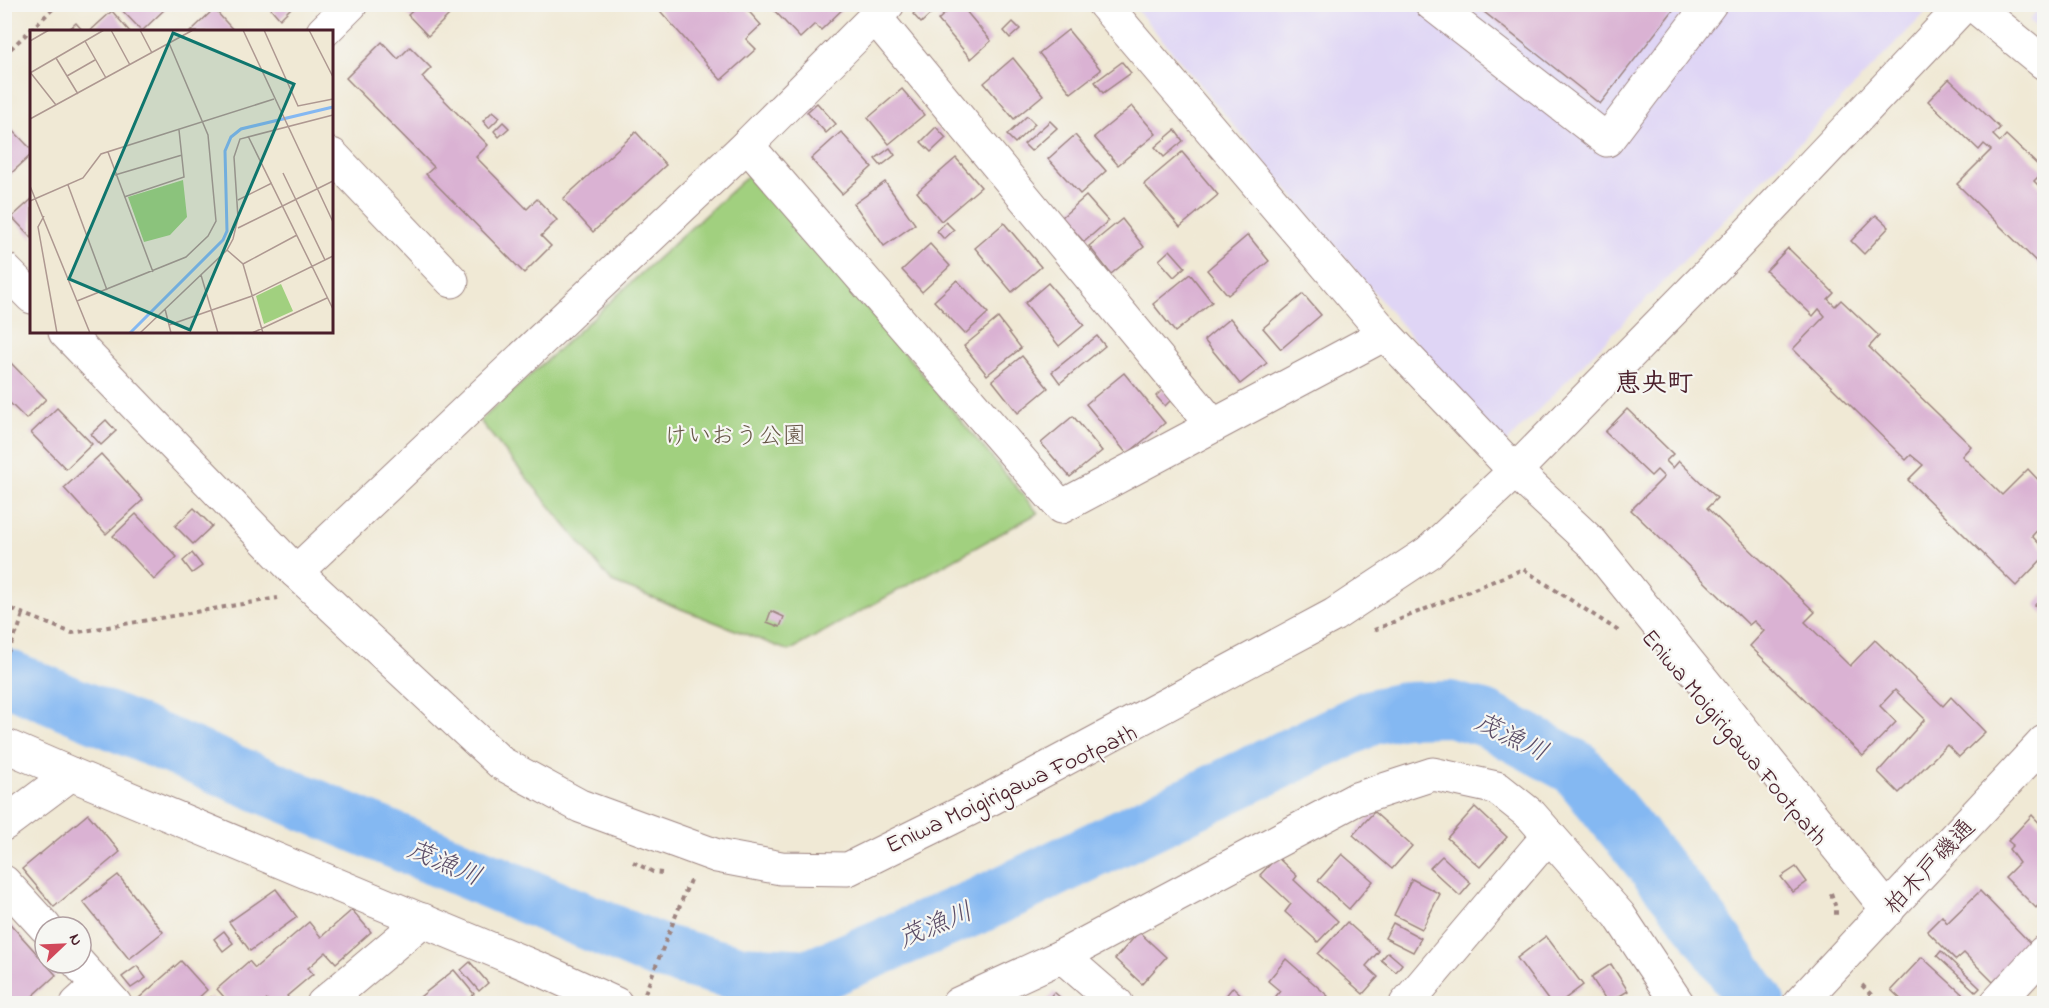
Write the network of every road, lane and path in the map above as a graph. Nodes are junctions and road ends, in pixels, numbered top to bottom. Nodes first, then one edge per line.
1 (58, 4) edge
2 (351, 4) edge
3 (1104, 4) edge
4 (1432, 4) edge
5 (1710, 4) edge
6 (1965, 4) edge
7 (881, 10) edge
8 (1994, 11) edge
9 (30, 30) edge
10 (30, 30) edge
11 (325, 30) edge
12 (4, 55) edge
13 (2044, 63) edge
14 (747, 145) junction
15 (333, 156) edge
16 (4, 269) edge
17 (452, 281) dead end
18 (30, 295) edge
19 (66, 333) edge
20 (1385, 334) junction
21 (1213, 425) junction
22 (1515, 471) junction
23 (289, 585) junction
24 (4, 606) edge
25 (23, 614) junction
26 (1371, 632) dead end
27 (1628, 637) dead end
28 (4, 660) edge
29 (2044, 742) edge
30 (4, 745) edge
31 (71, 774) junction
32 (4, 824) edge
33 (1549, 835) junction
34 (632, 862) dead end
35 (672, 874) dead end
36 (682, 875) dead end
37 (4, 882) edge
38 (1829, 888) dead end
39 (1888, 910) junction
40 (34, 915) edge
41 (423, 920) junction
42 (2044, 952) edge
43 (1062, 956) junction
44 (1839, 961) junction
45 (648, 983) dead end
46 (1806, 996) edge
47 (323, 1004) edge
48 (616, 1004) edge
49 (958, 1004) edge
50 (1117, 1004) edge
51 (1407, 1004) edge
52 (1678, 1004) edge
53 (1880, 1004) edge
54 (1996, 1004) edge

1 - 10 path
2 - 11 street
3 - 20 street
4 - 5 street
6 - 22 street
7 - 14 street
7 - 21 street
8 - 13 street
9 - 12 path
14 - 21 street
14 - 23 street
15 - 17 street
16 - 18 street
19 - 23 street
20 - 21 street
20 - 22 street
22 - 23 street
22 - 39 street
23 - 25 path
24 - 25 path
25 - 28 path
26 - 27 path, Eniwa Moigirigawa Footpath
29 - 39 street, 柏木戸磯通
30 - 31 street
31 - 32 street
31 - 41 street
33 - 43 street
33 - 51 street
33 - 52 street
34 - 35 path
36 - 45 path
37 - 40 street
38 - 44 path
39 - 44 street, 柏木戸磯通
41 - 47 street
41 - 48 street
42 - 54 street
43 - 49 street
43 - 50 street
44 - 46 street, 柏木戸磯通
44 - 53 path

